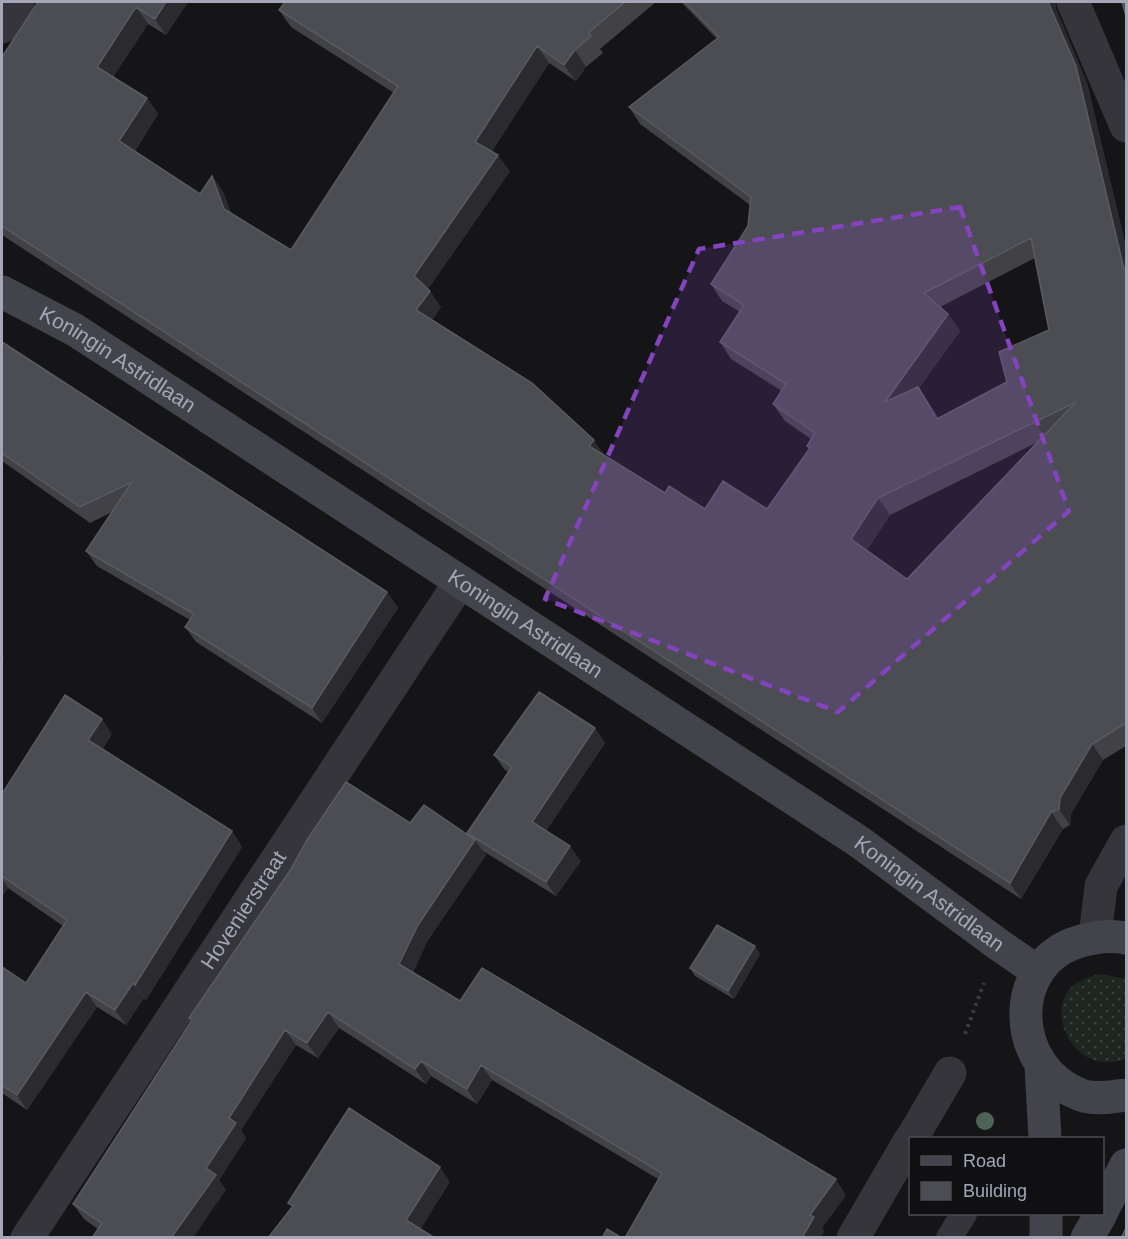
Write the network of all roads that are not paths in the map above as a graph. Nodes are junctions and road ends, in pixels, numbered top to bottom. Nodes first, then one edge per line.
1 (18, 2) edge
2 (1073, 2) edge
3 (2, 27) edge
4 (1126, 126) edge
5 (2, 292) edge
6 (460, 582) junction
7 (1126, 841) edge
8 (1111, 937) edge
9 (1037, 971) junction
10 (1041, 1065) junction
11 (950, 1073) road end
12 (1126, 1095) edge
13 (912, 1137) edge
14 (1045, 1137) edge
15 (909, 1142) edge
16 (1126, 1165) edge
17 (1104, 1208) edge
18 (963, 1215) edge
19 (1046, 1215) edge
20 (1100, 1215) edge
21 (27, 1238) edge
22 (854, 1238) edge
23 (949, 1238) edge
24 (1046, 1238) edge
25 (1087, 1238) edge

1 - 3 street
2 - 4 street
5 - 6 main road, Koningin Astridlaan
6 - 9 main road, Koningin Astridlaan
6 - 21 street, Hovenierstraat
7 - 8 street
8 - 9 main road
9 - 10 main road
10 - 12 main road
10 - 14 main road
11 - 13 street
15 - 22 street
16 - 17 main road
18 - 23 lane
19 - 24 main road
20 - 25 main road

